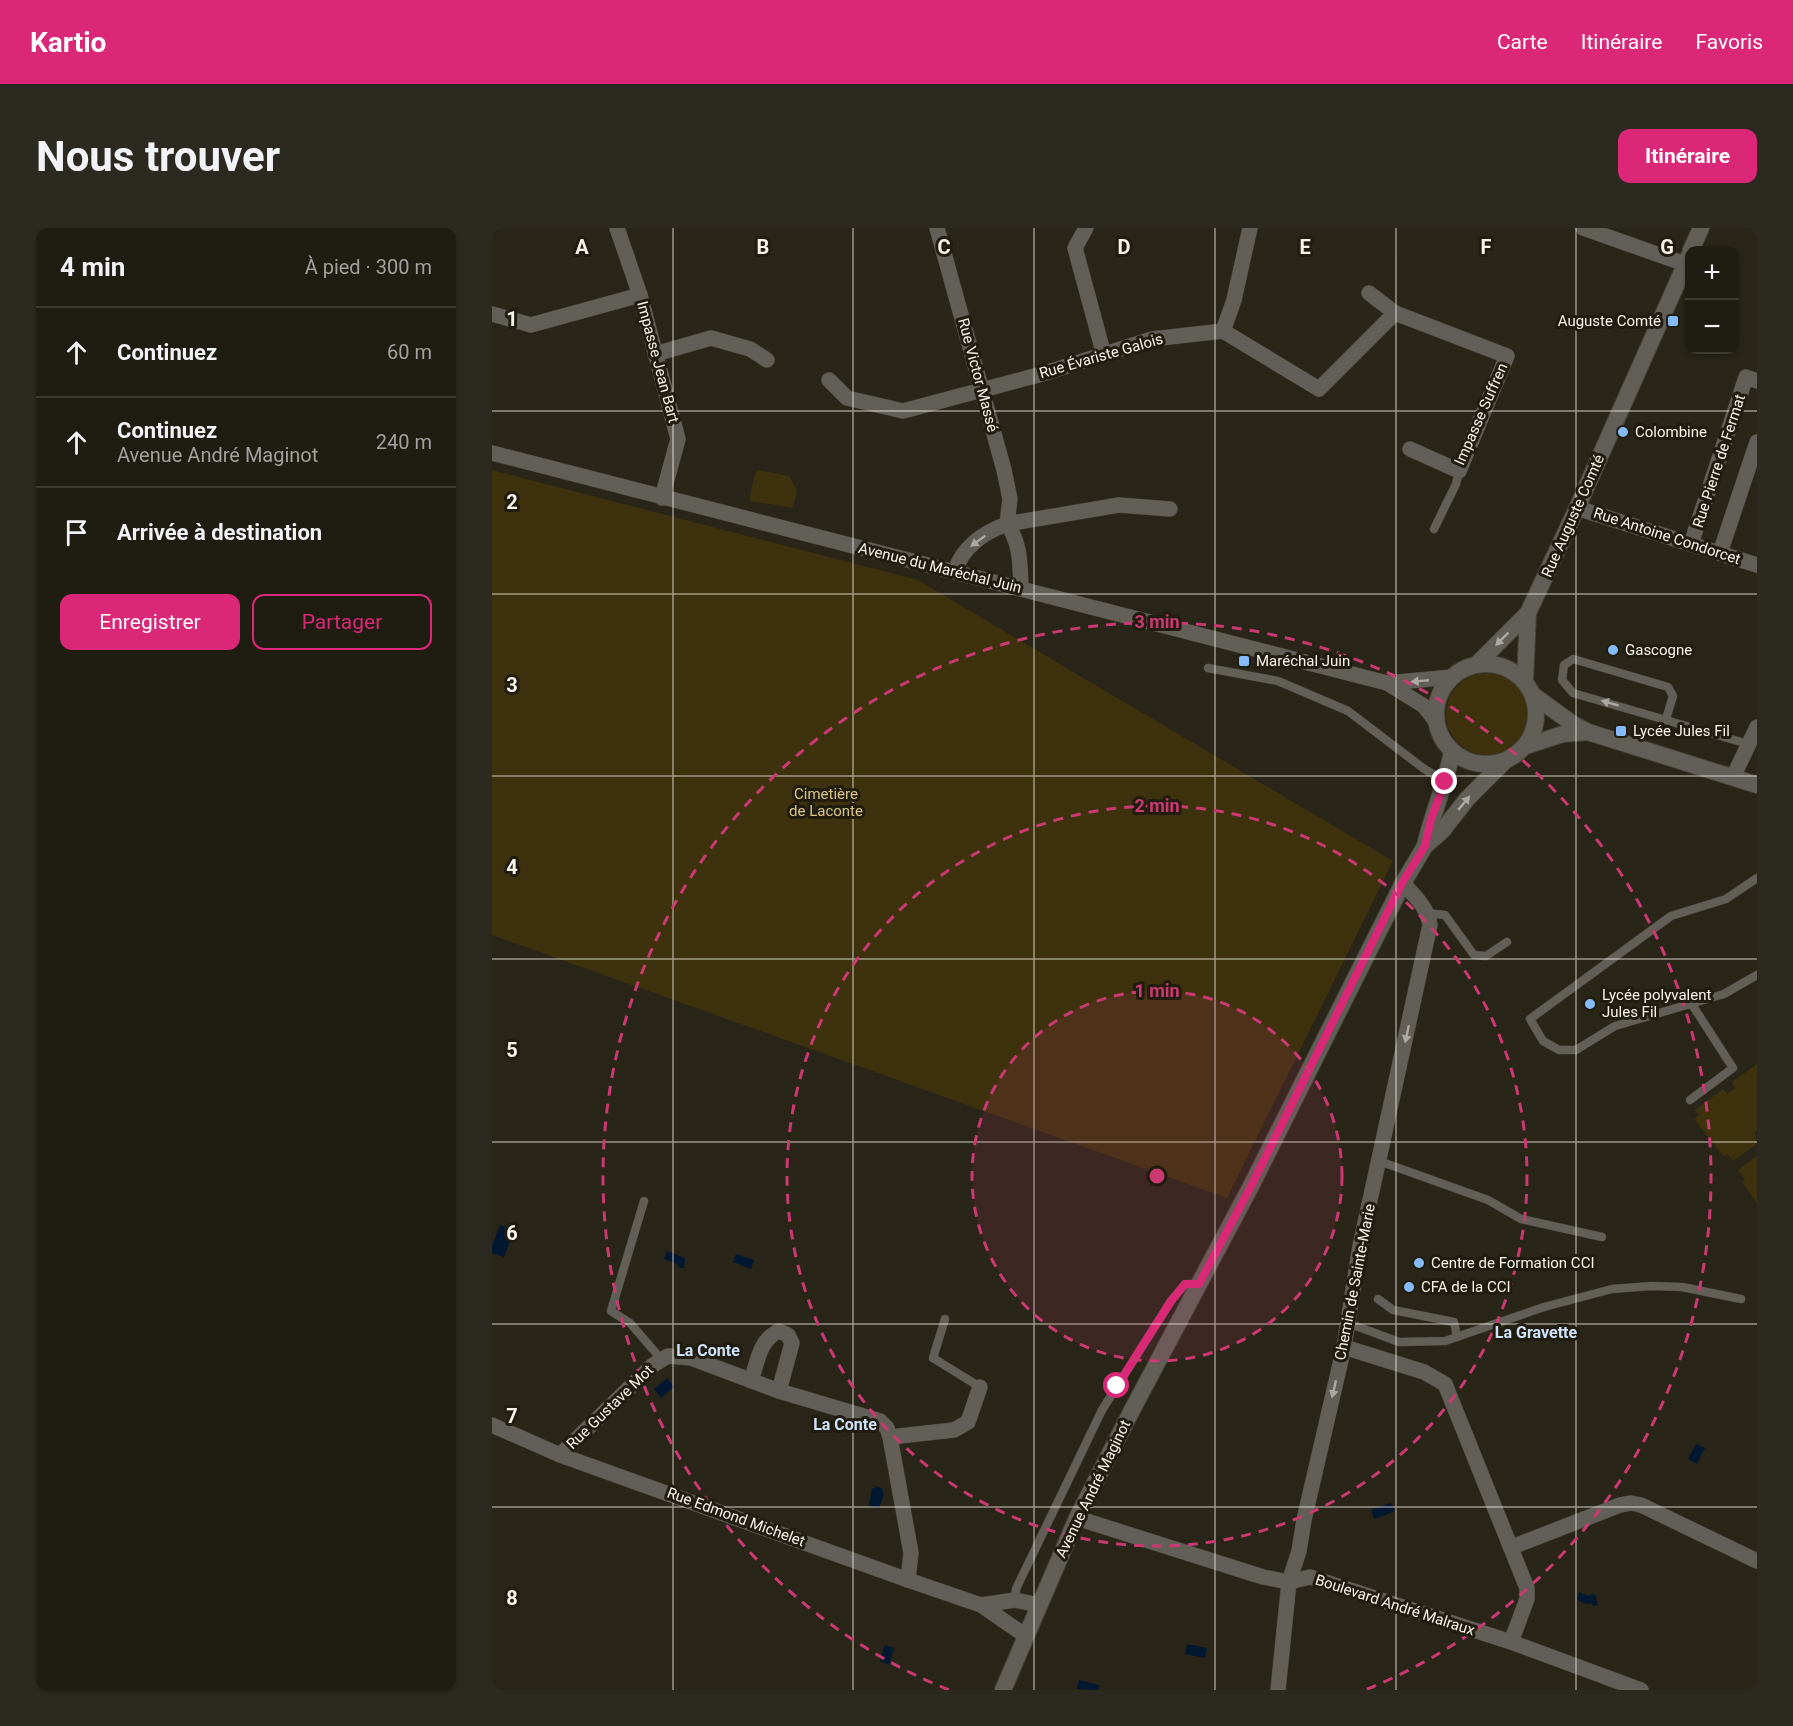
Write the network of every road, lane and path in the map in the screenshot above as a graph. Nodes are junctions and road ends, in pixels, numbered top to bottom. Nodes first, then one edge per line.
1 (617, 228) edge
2 (937, 228) edge
3 (1086, 228) edge
4 (1250, 228) edge
5 (1583, 228) edge
6 (1701, 228) edge
7 (1693, 246) edge
8 (1685, 255) edge
9 (1685, 265) edge
10 (1369, 293) dead end
11 (640, 295) junction
12 (1395, 313) junction
13 (492, 314) edge
14 (1223, 330) junction
15 (655, 354) junction
16 (1104, 355) junction
17 (767, 360) dead end
18 (1751, 379) edge
19 (829, 380) dead end
20 (982, 389) junction
21 (1757, 442) edge
22 (1410, 449) dead end
23 (492, 453) edge
24 (1459, 471) junction
25 (662, 498) junction
26 (1577, 508) junction
27 (1170, 509) dead end
28 (1007, 524) junction
29 (1434, 528) dead end
30 (1691, 544) junction
31 (1720, 553) junction
32 (1757, 565) edge
33 (955, 572) junction
34 (1021, 588) junction
35 (1528, 613) junction
36 (1476, 664) junction
37 (1208, 668) dead end
38 (1452, 677) junction
39 (1387, 684) junction
40 (1529, 688) junction
41 (1666, 719) junction
42 (1436, 720) junction
43 (1757, 727) edge
44 (1588, 732) junction
45 (1748, 744) junction
46 (1526, 746) junction
47 (1452, 752) junction
48 (1504, 762) junction
49 (1733, 777) junction
50 (1445, 782) junction
51 (1757, 784) edge
52 (1425, 846) junction
53 (1757, 878) edge
54 (1402, 883) junction
55 (1428, 913) junction
56 (1506, 942) dead end
57 (1757, 975) edge
58 (1691, 1004) junction
59 (1690, 1100) dead end
60 (1379, 1161) junction
61 (644, 1202) dead end
62 (1602, 1237) dead end
63 (1199, 1284) junction
64 (1378, 1299) dead end
65 (1741, 1299) dead end
66 (945, 1319) dead end
67 (1348, 1323) junction
68 (1457, 1337) junction
69 (1344, 1347) junction
70 (662, 1360) junction
71 (751, 1381) junction
72 (980, 1387) joint
73 (779, 1391) junction
74 (492, 1425) edge
75 (890, 1437) junction
76 (560, 1455) junction
77 (1077, 1518) junction
78 (1512, 1547) junction
79 (1757, 1562) edge
80 (908, 1581) junction
81 (1289, 1582) junction
82 (1011, 1601) junction
83 (981, 1605) junction
84 (1039, 1605) junction
85 (1002, 1621) junction
86 (1026, 1636) junction
87 (1511, 1642) junction
88 (1003, 1690) edge
89 (1278, 1690) edge
90 (1641, 1690) edge

1 - 11 street, Impasse Jean Bart
2 - 20 street, Rue Victor Massé
3 - 16 street
4 - 14 street
5 - 8 street
6 - 7 street, Rue Auguste Comté
9 - 26 street, Rue Auguste Comté
10 - 12 street, Impasse Suffren
11 - 13 street
11 - 15 street, Impasse Jean Bart
12 - 14 street
12 - 24 street, Impasse Suffren
14 - 16 street, Rue Évariste Galois
15 - 17 street
15 - 25 street, Impasse Jean Bart
16 - 20 street, Rue Évariste Galois
18 - 30 street, Rue Pierre de Fermat
19 - 20 street, Rue Évariste Galois
20 - 28 street, Rue Victor Massé
21 - 31 street, Rue Pierre de Fermat
22 - 24 street, Impasse Suffren
23 - 25 street, Avenue du Maréchal Juin
24 - 29 lane
25 - 33 street, Avenue du Maréchal Juin
26 - 30 street, Rue Antoine Condorcet
26 - 35 street, Rue Auguste Comté
27 - 28 street
28 -> 33 street
28 - 34 street, Rue Victor Massé
30 - 31 street, Rue Antoine Condorcet
31 - 32 street, Rue Antoine Condorcet
33 - 34 street, Avenue du Maréchal Juin
34 - 39 street, Avenue du Maréchal Juin
35 -> 36 street, Rue Auguste Comté
35 - 40 street, Rue Auguste Comté
36 - 38 street
36 - 40 street
37 - 50 lane
38 -> 39 street, Avenue du Maréchal Juin
38 - 42 street
39 - 42 street, Avenue du Maréchal Juin
40 - 44 street
40 - 46 street
41 -> 41 lane
41 - 45 lane
42 - 47 street
43 - 45 street
44 - 46 street
44 - 49 street
45 - 49 street
46 - 48 street
47 - 48 street
47 - 50 street, Avenue André Maginot
52 -> 48 street, Avenue André Maginot
49 - 51 street
50 - 52 street, Avenue André Maginot
52 - 54 street, Avenue André Maginot
53 - 58 lane
54 - 55 street
54 - 63 street, Avenue André Maginot
55 - 56 lane
55 -> 60 street, Chemin de Sainte-Marie
57 - 58 lane
58 - 59 lane
60 - 62 lane
60 - 67 street, Chemin de Sainte-Marie
61 - 70 lane
63 - 77 street, Avenue André Maginot
63 - 82 lane
64 - 68 lane
65 - 68 lane
66 - 72 lane
67 - 68 lane
67 - 69 street, Chemin de Sainte-Marie
69 - 78 street
69 -> 81 street, Chemin de Sainte-Marie
70 - 71 street, Rue Gustave Mot
70 - 76 street, Rue Gustave Mot
71 - 73 street, Rue Gustave Mot
71 - 73 street
72 - 75 street
73 - 75 street, Rue Gustave Mot
74 - 76 street, Rue Edmond Michelet
75 - 80 street
76 - 80 street, Rue Edmond Michelet
77 - 81 street, Boulevard André Malraux
77 - 84 street, Avenue André Maginot
78 - 79 street
78 - 87 street
80 - 83 street, Rue Edmond Michelet
81 - 87 street, Boulevard André Malraux
81 - 89 street, Chemin de Sainte-Marie
82 - 83 street, Rue Edmond Michelet
82 - 84 street, Rue Edmond Michelet
82 - 85 street
83 - 85 street, Rue Edmond Michelet
84 - 86 street, Avenue André Maginot
85 - 86 street, Rue Edmond Michelet
86 - 88 street, Avenue André Maginot
87 - 90 street, Boulevard André Malraux

